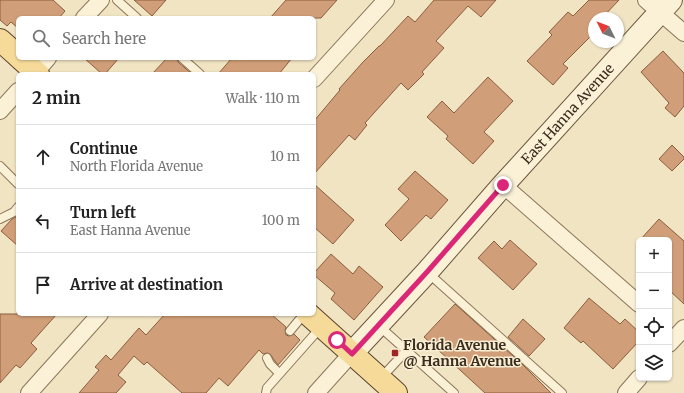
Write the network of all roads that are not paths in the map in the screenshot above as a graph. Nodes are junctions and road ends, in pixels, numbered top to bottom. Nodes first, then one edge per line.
1 (100, 0) edge
2 (117, 0) edge
3 (386, 0) edge
4 (659, 4) edge
5 (86, 16) edge
6 (135, 16) edge
7 (684, 33) edge
8 (0, 40) edge
9 (16, 54) edge
10 (184, 60) edge
11 (198, 72) edge
12 (316, 77) edge
13 (16, 93) edge
14 (0, 111) edge
15 (0, 166) edge
16 (16, 182) edge
17 (503, 185) junction
18 (16, 210) edge
19 (0, 219) edge
20 (427, 272) junction
21 (636, 301) edge
22 (98, 316) edge
23 (302, 316) edge
24 (315, 320) edge
25 (378, 325) junction
26 (290, 331) dead end
27 (406, 351) junction
28 (352, 354) junction
29 (267, 358) dead end
30 (279, 373) junction
31 (637, 381) edge
32 (388, 386) edge
33 (448, 391) edge
34 (29, 393) edge
35 (266, 393) edge
36 (316, 393) edge
37 (562, 393) edge
38 (626, 393) edge

1 - 5 street
2 - 6 lane
3 - 12 street
4 - 7 street
4 - 17 street, East Hanna Avenue
8 - 9 main road
10 - 11 lane
13 - 14 street
15 - 16 lane
17 - 20 street, East Hanna Avenue
17 - 21 street
18 - 19 lane
20 - 25 street, East Hanna Avenue
20 - 37 lane
22 - 34 street
23 - 26 lane
24 - 28 main road
24 - 30 lane
25 - 27 lane
25 - 28 street, East Hanna Avenue
27 - 32 lane
27 - 33 lane
28 - 32 main road
28 - 36 street
29 - 30 lane
30 - 35 lane
31 - 38 street

